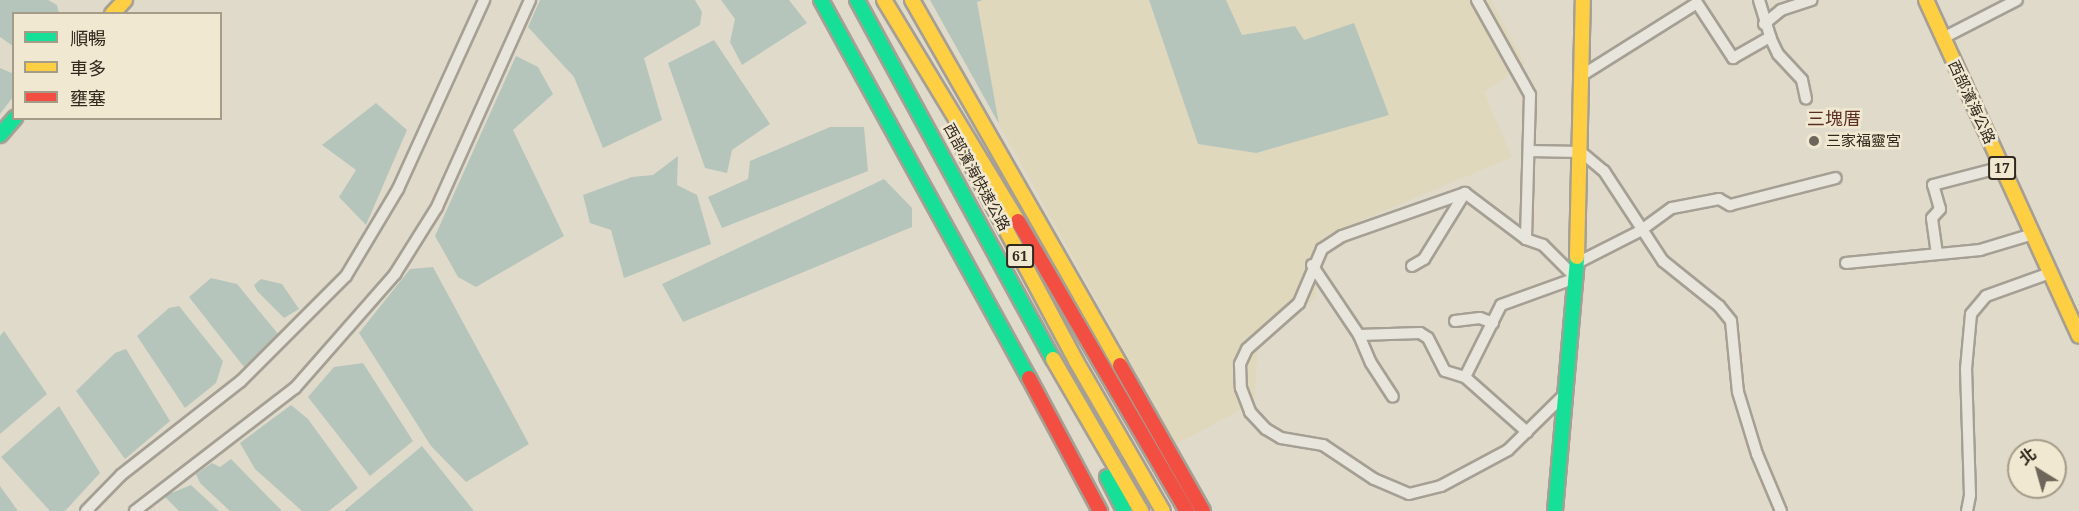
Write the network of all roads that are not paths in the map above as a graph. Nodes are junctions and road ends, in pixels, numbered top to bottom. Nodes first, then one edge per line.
1 (125, 0) edge
2 (484, 0) edge
3 (530, 0) edge
4 (821, 0) edge
5 (856, 0) edge
6 (879, 0) edge
7 (885, 0) edge
8 (912, 0) edge
9 (1477, 0) edge
10 (1583, 0) edge
11 (1759, 0) edge
12 (1811, 0) edge
13 (1926, 0) edge
14 (2017, 0) edge
15 (114, 12) edge
16 (1764, 24) junction
17 (1770, 38) junction
18 (1943, 38) junction
19 (1584, 74) junction
20 (1806, 99) dead end
21 (13, 120) edge
22 (0, 135) edge
23 (1529, 151) junction
24 (1581, 152) junction
25 (2002, 167) junction
26 (1836, 178) dead end
27 (1465, 193) junction
28 (1640, 231) junction
29 (2032, 234) junction
30 (1526, 239) junction
31 (1936, 254) junction
32 (1846, 262) dead end
33 (1576, 263) junction
34 (1312, 265) junction
35 (1412, 266) dead end
36 (2050, 273) junction
37 (1576, 278) junction
38 (1455, 321) dead end
39 (1493, 323) junction
40 (1359, 335) junction
41 (2079, 336) edge
42 (1465, 377) junction
43 (1564, 395) junction
44 (1393, 397) dead end
45 (1527, 432) junction
46 (86, 511) edge
47 (135, 511) edge
48 (1100, 511) edge
49 (1124, 511) edge
50 (1141, 511) edge
51 (1163, 511) edge
52 (1187, 511) edge
53 (1203, 511) edge
54 (1556, 511) edge
55 (1781, 511) edge
56 (1967, 511) edge

1 - 15 main road
2 - 46 street
3 - 47 street
4 - 48 main road
5 - 49 main road
5 - 50 main road, 西部濱海快速公路 / 61
6 - 51 main road, 西部濱海快速公路 / 61
7 - 52 main road
8 - 53 main road
9 - 23 street
10 - 19 main road
11 - 16 street
12 - 16 street
13 - 18 main road, 西部濱海公路 / 17
14 - 18 street
16 - 17 street
17 - 19 street
17 - 20 street
18 - 25 main road, 西部濱海公路 / 17
19 - 24 main road
21 - 22 main road
23 - 24 street
23 - 30 street
24 - 28 street
24 - 33 main road
25 - 29 main road, 西部濱海公路 / 17
25 - 31 street
26 - 28 street
27 - 30 street
27 - 34 street
27 - 35 street
28 - 33 street
28 - 55 street
29 - 31 street
29 - 36 main road, 西部濱海公路 / 17
30 - 37 street
31 - 32 street
33 - 37 main road
34 - 40 street
34 - 45 street
36 - 41 main road, 西部濱海公路 / 17
36 - 56 street
37 - 39 street
37 - 43 main road
38 - 39 street
39 - 42 street
40 - 42 street
40 - 44 street
42 - 45 street
43 - 45 street
43 - 54 main road

